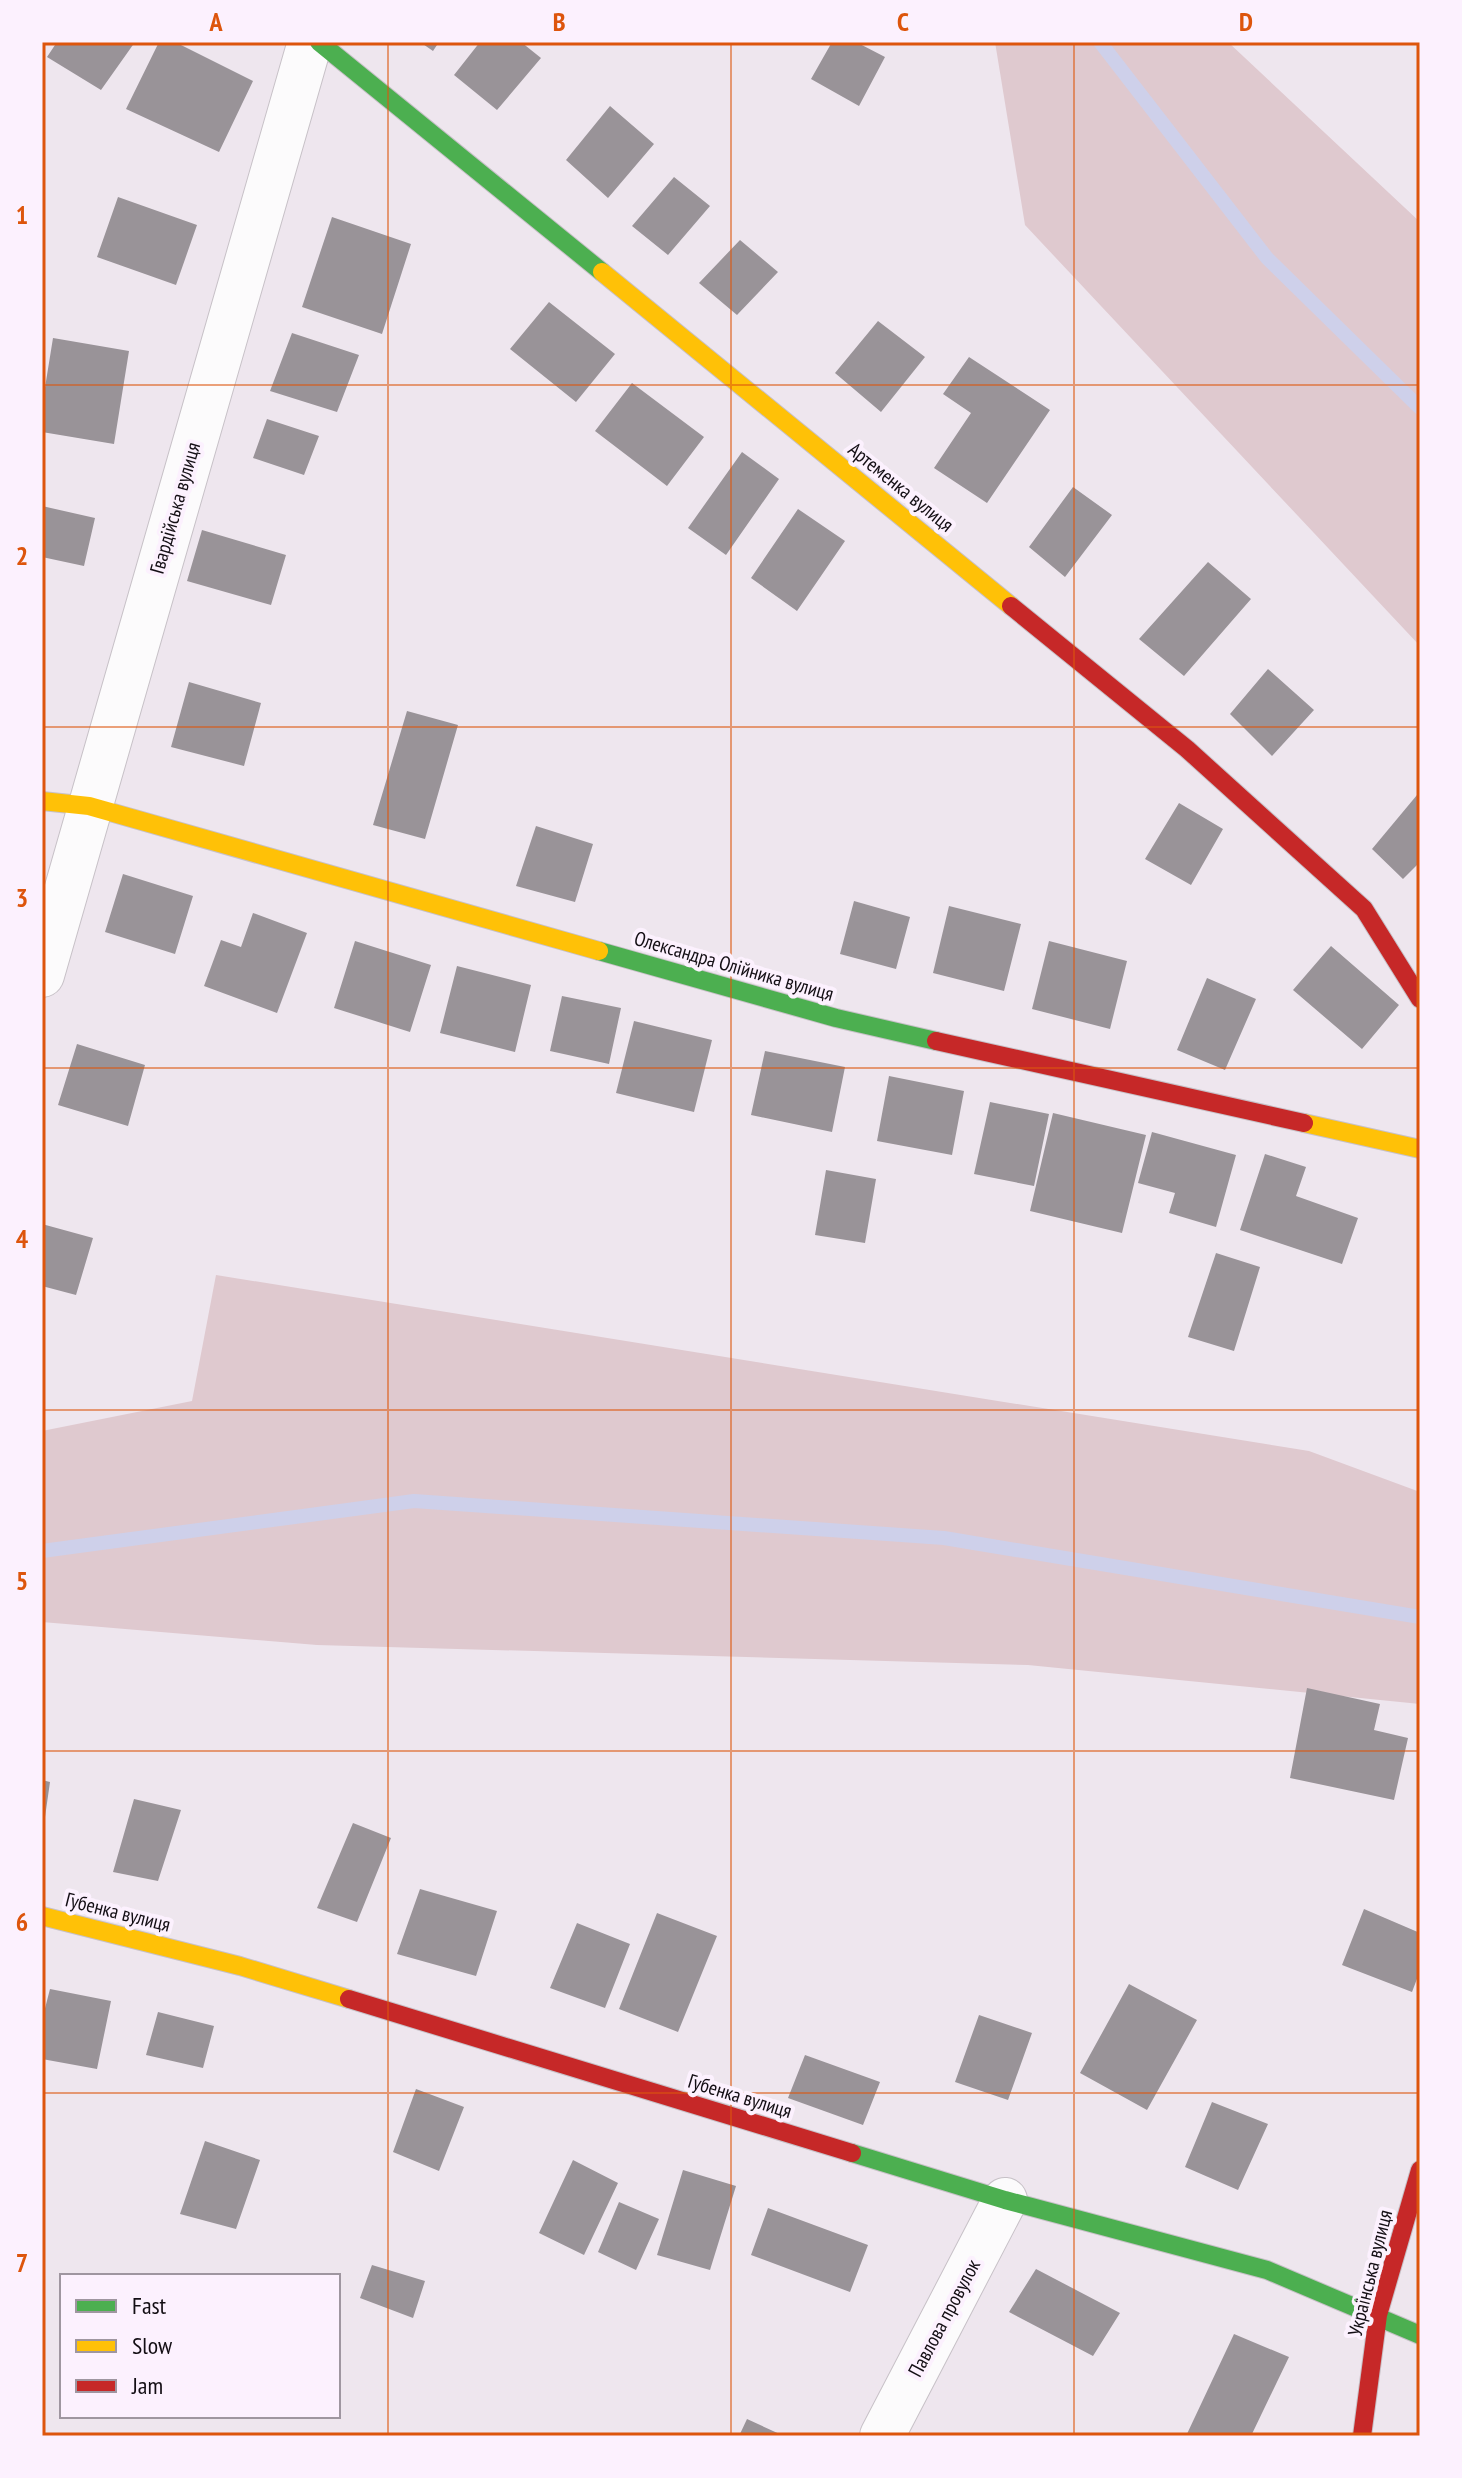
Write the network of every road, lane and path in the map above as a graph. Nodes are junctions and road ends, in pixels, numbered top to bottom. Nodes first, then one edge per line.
1 (310, 42) edge
2 (319, 42) edge
3 (42, 801) edge
4 (89, 806) junction
5 (42, 975) edge
6 (1420, 999) edge
7 (1420, 1149) edge
8 (42, 1916) edge
9 (1420, 2170) edge
10 (1005, 2200) junction
11 (1378, 2315) junction
12 (1420, 2335) edge
13 (882, 2436) edge
14 (1362, 2436) edge

1 - 4 street, Гвардійська вулиця
2 - 6 street, Артеменка вулиця
3 - 4 street, Олександра Олійника вулиця
4 - 5 street, Гвардійська вулиця
4 - 7 street, Олександра Олійника вулиця
8 - 10 street, Губенка вулиця
9 - 11 street, Українська вулиця
10 - 11 street, Губенка вулиця
10 - 13 street, Павлова провулок
11 - 12 street, Губенка вулиця
11 - 14 street, Українська вулиця

